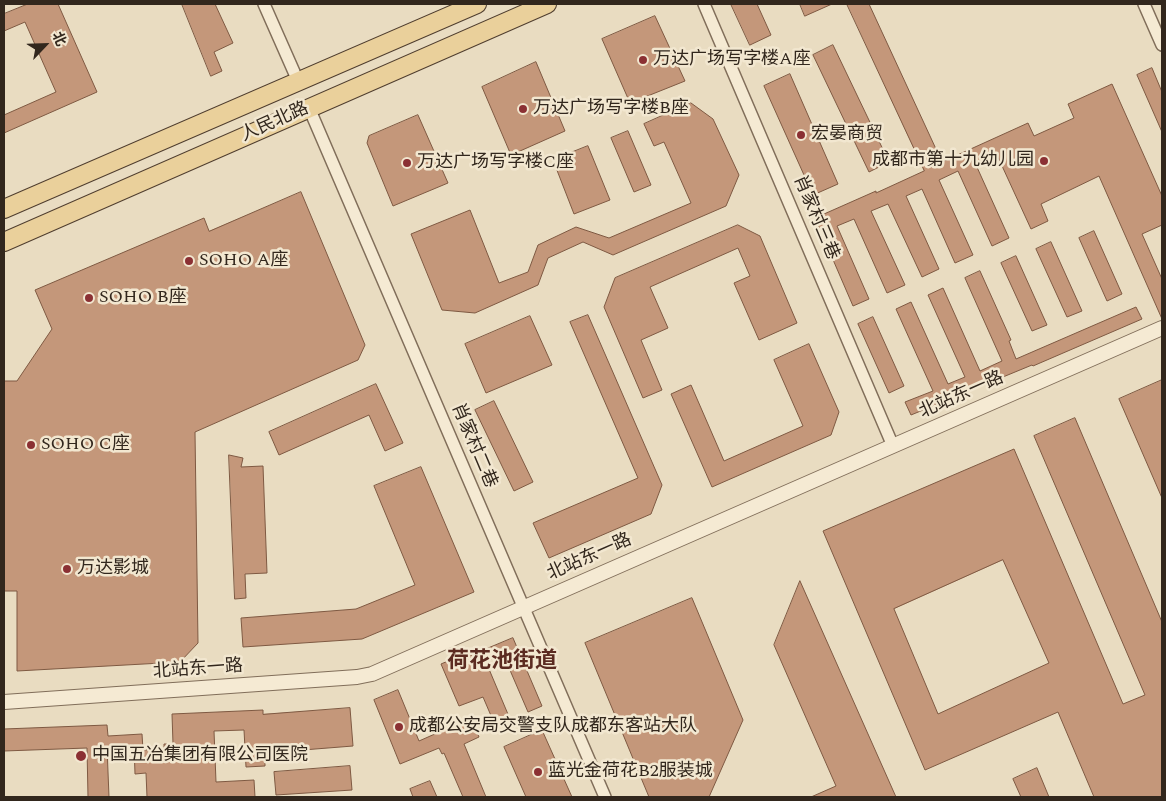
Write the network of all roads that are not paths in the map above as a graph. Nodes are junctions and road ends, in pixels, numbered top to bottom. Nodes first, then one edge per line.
1 (264, 4) edge
2 (477, 4) edge
3 (547, 4) edge
4 (704, 4) edge
5 (1144, 4) edge
6 (1162, 45) edge
7 (298, 81) junction
8 (309, 108) junction
9 (4, 209) edge
10 (4, 242) edge
11 (1162, 328) edge
12 (893, 446) junction
13 (523, 607) junction
14 (4, 702) edge
15 (605, 797) edge

1 - 7 street
2 - 7 main road, 人民北路
3 - 8 main road, 人民北路
4 - 12 street, 肖家村三巷
5 - 6 street
7 - 9 main road, 人民北路
8 - 10 main road, 人民北路
8 - 13 street, 肖家村二巷
11 - 12 street, 北站东一路
12 - 13 street, 北站东一路
13 - 14 street, 北站东一路
13 - 15 street, 肖家村二巷

